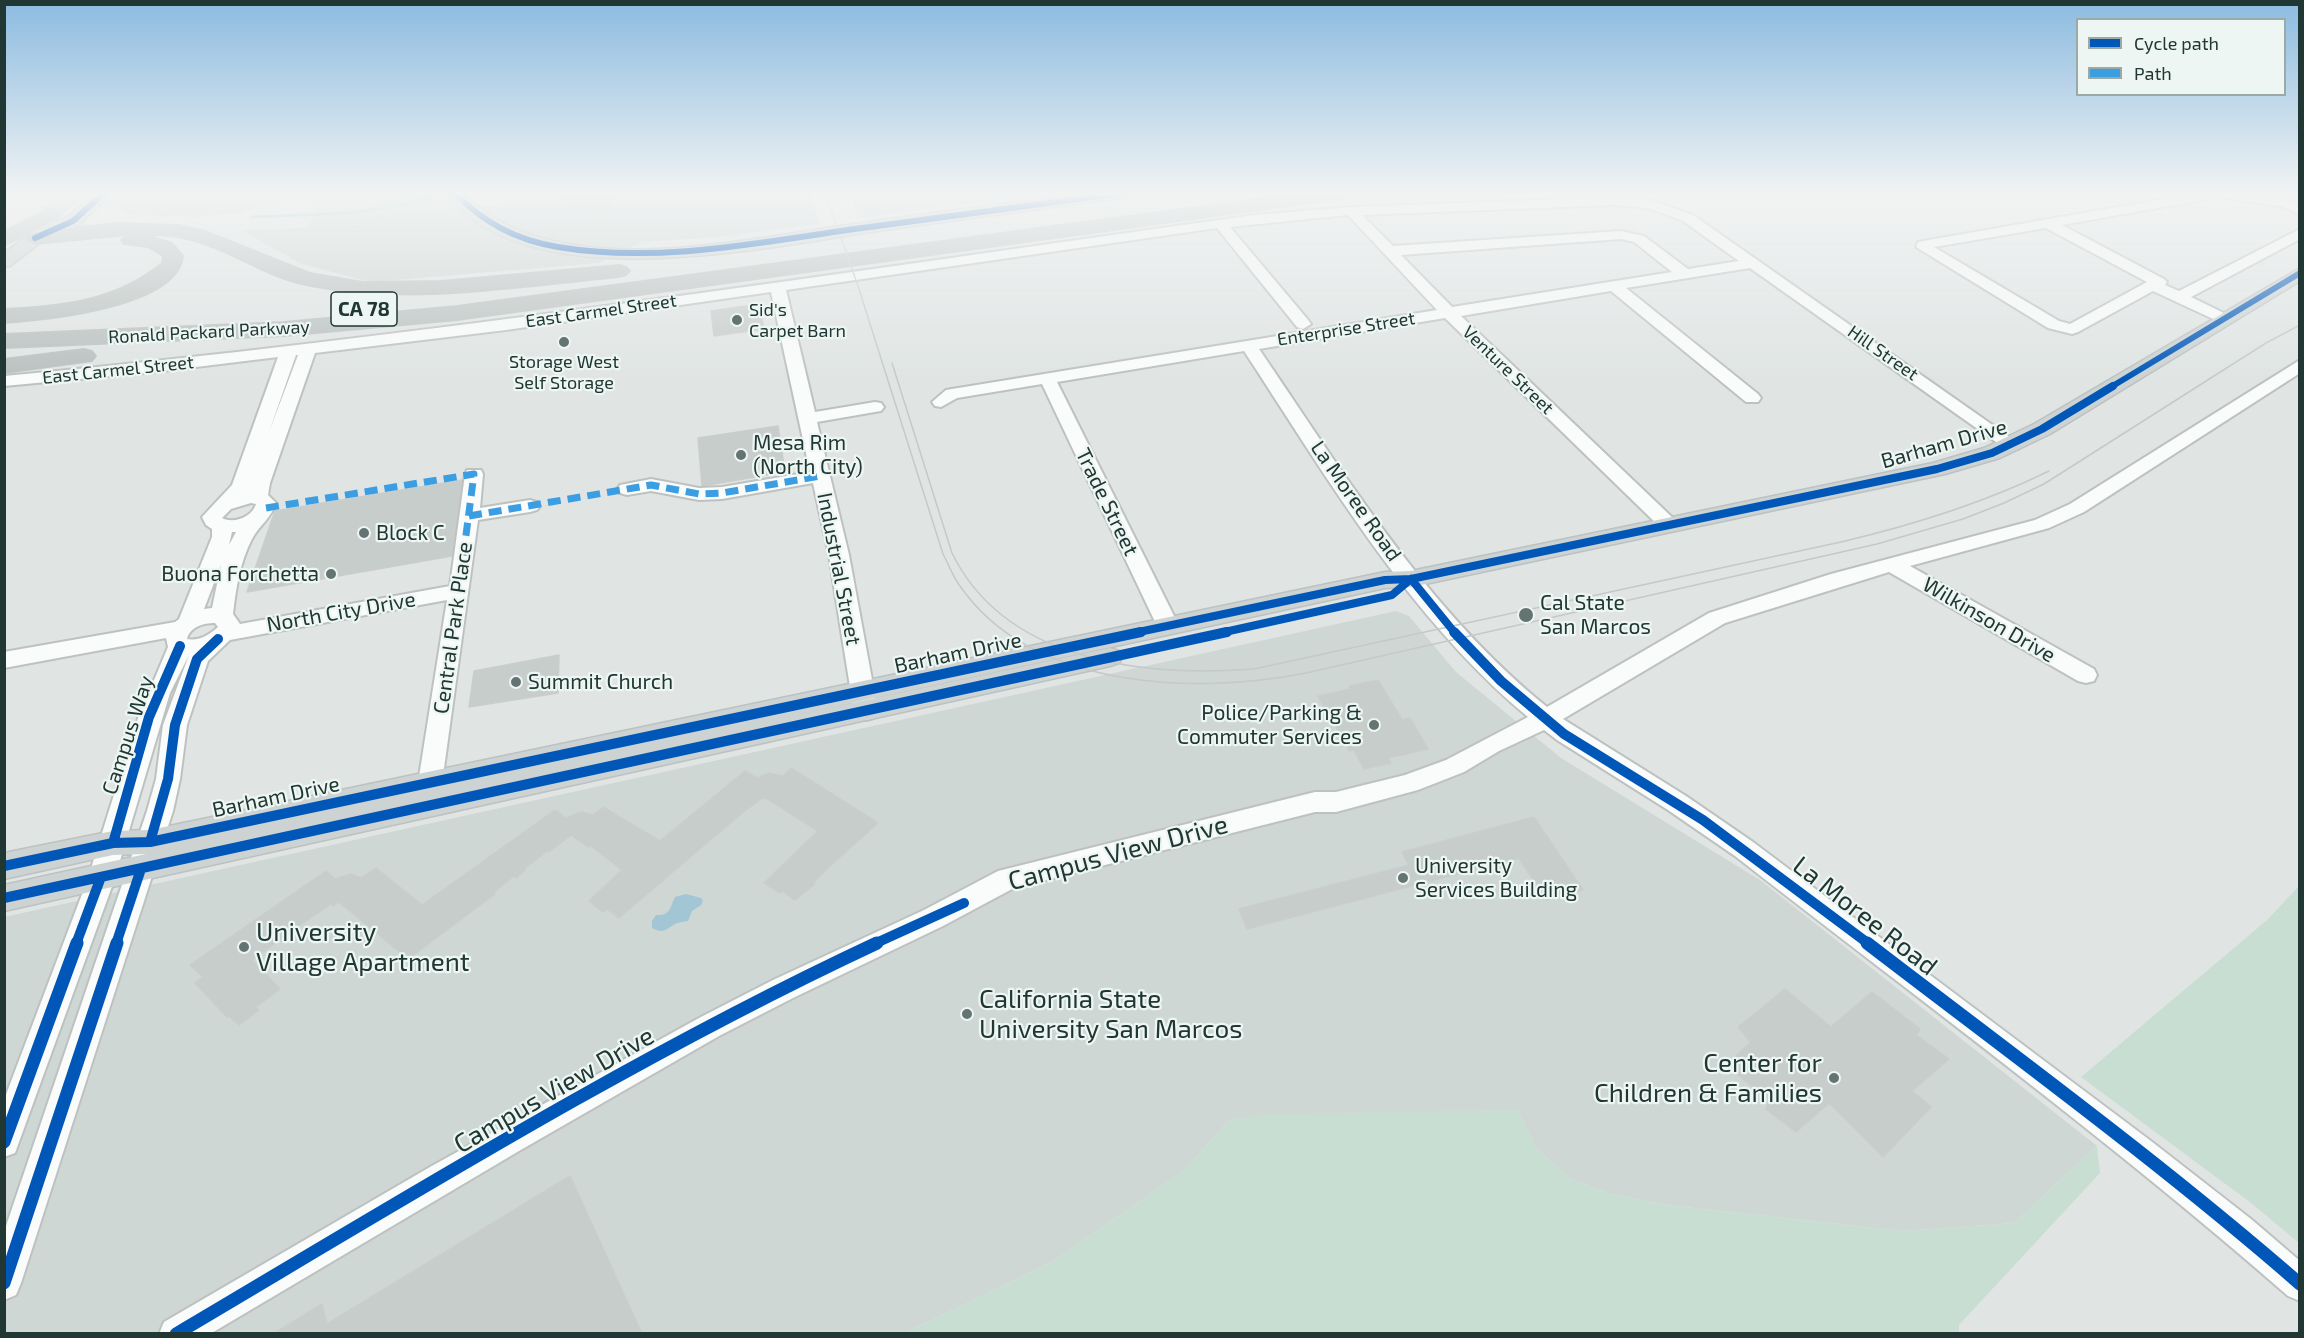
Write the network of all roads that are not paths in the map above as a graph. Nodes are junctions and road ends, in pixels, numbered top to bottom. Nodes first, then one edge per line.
1 (173, 255) edge
2 (246, 255) edge
3 (792, 255) edge
4 (881, 255) edge
5 (992, 255) edge
6 (1247, 255) edge
7 (1394, 255) edge
8 (1661, 255) edge
9 (1742, 255) edge
10 (1937, 255) edge
11 (2109, 255) edge
12 (2258, 255) edge
13 (1753, 263) junction
14 (721, 265) junction
15 (2300, 273) edge
16 (1685, 274) junction
17 (2153, 285) junction
18 (777, 286) junction
19 (1614, 286) junction
20 (2180, 297) junction
21 (1448, 312) junction
22 (457, 313) junction
23 (4, 316) edge
24 (2224, 319) junction
25 (1303, 324) dead end
26 (4, 327) edge
27 (4, 340) edge
28 (1248, 345) junction
29 (299, 350) junction
30 (2300, 365) edge
31 (4, 366) edge
32 (1047, 378) junction
33 (4, 381) edge
34 (1752, 398) dead end
35 (940, 402) dead end
36 (875, 407) dead end
37 (808, 418) junction
38 (2012, 445) junction
39 (280, 449) junction
40 (251, 459) junction
41 (474, 474) dead end
42 (821, 476) junction
43 (627, 489) dead end
44 (227, 504) junction
45 (530, 506) dead end
46 (258, 508) junction
47 (469, 516) junction
48 (1669, 525) junction
49 (222, 526) junction
50 (1893, 566) junction
51 (1411, 579) junction
52 (460, 586) junction
53 (223, 627) junction
54 (1168, 627) junction
55 (182, 635) junction
56 (4, 660) edge
57 (4, 672) edge
58 (2086, 675) dead end
59 (864, 702) junction
60 (1545, 719) junction
61 (419, 785) junction
62 (113, 843) junction
63 (145, 855) junction
64 (4, 866) edge
65 (100, 877) junction
66 (4, 898) edge
67 (4, 1142) edge
68 (4, 1283) edge
69 (2300, 1284) edge
70 (176, 1334) edge

1 - 23 highway
2 - 14 highway
3 - 14 highway, Ronald Packard Parkway / CA 78
4 - 22 highway, Ronald Packard Parkway / CA 78
5 - 18 street, East Carmel Street
6 - 25 street
7 - 21 street, Venture Street
8 - 16 street
9 - 13 street, East Carmel Street
10 - 17 street
11 - 17 street
12 - 20 street
13 - 16 street, Enterprise Street
13 - 38 street, Hill Street
14 - 26 highway, Ronald Packard Parkway / CA 78
15 - 24 main road, Barham Drive
16 - 19 street, Enterprise Street
17 - 20 street
18 - 29 street, East Carmel Street
18 - 37 street, Industrial Street
19 - 21 street, Enterprise Street
19 - 34 street
20 - 24 street
21 - 28 street, Enterprise Street
21 - 48 street, Venture Street
22 - 27 highway, Ronald Packard Parkway / CA 78
22 - 31 highway
24 - 38 main road, Barham Drive
28 - 32 street, Enterprise Street
28 - 51 street, La Moree Road
29 - 33 street, East Carmel Street
29 - 39 street
29 - 40 street, Campus Way
30 - 50 street
32 - 35 street, Enterprise Street
32 - 54 street, Trade Street
36 - 37 street
37 - 42 street, Industrial Street
38 - 48 main road, Barham Drive
39 - 40 street
39 - 46 street
40 - 44 street, Campus Way
41 - 47 street, Central Park Place
42 - 43 street
42 - 59 street, Industrial Street
44 - 46 street
44 - 49 street, Campus Way
45 - 47 street
46 - 49 street
46 - 53 street
47 - 52 street, Central Park Place
48 - 51 main road, Barham Drive
49 - 55 street, Campus Way
50 - 58 street, Wilkinson Drive
50 - 60 street
51 - 54 main road, Barham Drive
51 - 59 main road, Barham Drive
51 - 60 street, La Moree Road
52 - 53 street, North City Drive
52 - 61 street, Central Park Place
53 - 55 street
53 - 63 street, Campus Way
54 - 59 main road, Barham Drive
55 - 56 street
55 - 57 street
55 - 62 street, Campus Way
59 - 61 main road, Barham Drive
59 - 63 main road, Barham Drive
60 - 69 street, La Moree Road
60 - 70 street, Campus View Drive
61 - 63 main road, Barham Drive
62 - 63 main road
62 - 64 main road
62 - 65 street, Campus Way
63 - 65 main road
63 - 68 street, Campus Way
65 - 66 main road
65 - 67 street, Campus Way

